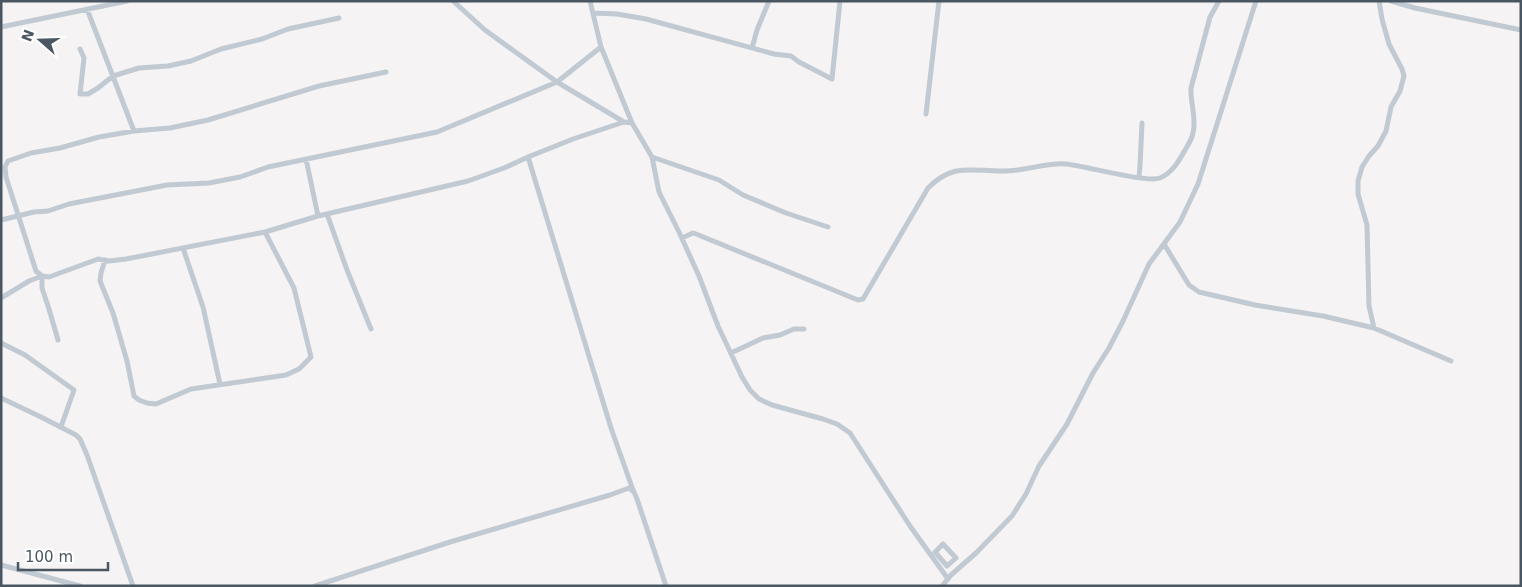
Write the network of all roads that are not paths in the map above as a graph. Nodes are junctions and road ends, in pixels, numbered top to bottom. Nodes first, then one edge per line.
1 (127, 1) edge
2 (453, 1) edge
3 (590, 1) edge
4 (769, 1) edge
5 (840, 1) edge
6 (939, 1) edge
7 (1219, 1) edge
8 (1256, 1) edge
9 (1379, 1) edge
10 (1391, 1) edge
11 (87, 9) junction
12 (593, 13) junction
13 (339, 18) dead end
14 (1, 27) edge
15 (1521, 30) edge
16 (601, 47) junction
17 (752, 48) junction
18 (80, 49) dead end
19 (386, 72) dead end
20 (112, 76) junction
21 (557, 82) junction
22 (926, 114) dead end
23 (624, 122) junction
24 (632, 123) junction
25 (1142, 123) dead end
26 (134, 131) junction
27 (528, 157) junction
28 (652, 158) junction
29 (306, 159) junction
30 (1139, 177) junction
31 (327, 214) junction
32 (18, 216) junction
33 (318, 216) junction
34 (1, 220) edge
35 (828, 227) dead end
36 (265, 232) junction
37 (682, 238) junction
38 (1164, 244) junction
39 (183, 248) junction
40 (105, 260) junction
41 (42, 276) junction
42 (1, 298) edge
43 (1374, 328) junction
44 (371, 329) dead end
45 (804, 329) dead end
46 (58, 340) dead end
47 (1, 343) edge
48 (730, 353) junction
49 (1451, 361) dead end
50 (220, 384) junction
51 (1, 398) edge
52 (62, 424) dead end
53 (634, 492) junction
54 (1, 565) edge
55 (948, 579) junction
56 (80, 586) edge
57 (133, 586) edge
58 (315, 586) edge
59 (666, 586) edge
60 (942, 586) edge

1 - 11 street
2 - 21 street
3 - 12 street
4 - 17 street
5 - 17 street
6 - 22 street
7 - 30 street
8 - 38 street
9 - 43 street
10 - 15 street
11 - 14 street
11 - 20 street
12 - 16 street
12 - 17 street
13 - 20 street
16 - 21 street
16 - 24 street
18 - 20 street
19 - 26 street
20 - 26 street
21 - 23 street
21 - 29 street
23 - 24 street
23 - 27 street
24 - 28 street
25 - 30 street
26 - 32 street
27 - 31 street
27 - 53 street
28 - 35 street
28 - 37 street
29 - 32 street
29 - 33 street
30 - 37 street
31 - 33 street
31 - 44 street
32 - 34 street
32 - 41 street
33 - 36 street
36 - 39 street
36 - 50 street
37 - 48 street
38 - 43 street
38 - 55 street
39 - 40 street
39 - 50 street
40 - 41 street
40 - 50 street
41 - 42 street
41 - 46 street
43 - 49 street
45 - 48 street
47 - 52 street
48 - 55 street
51 - 57 street
53 - 58 street
53 - 59 street
54 - 56 street
55 - 60 street

